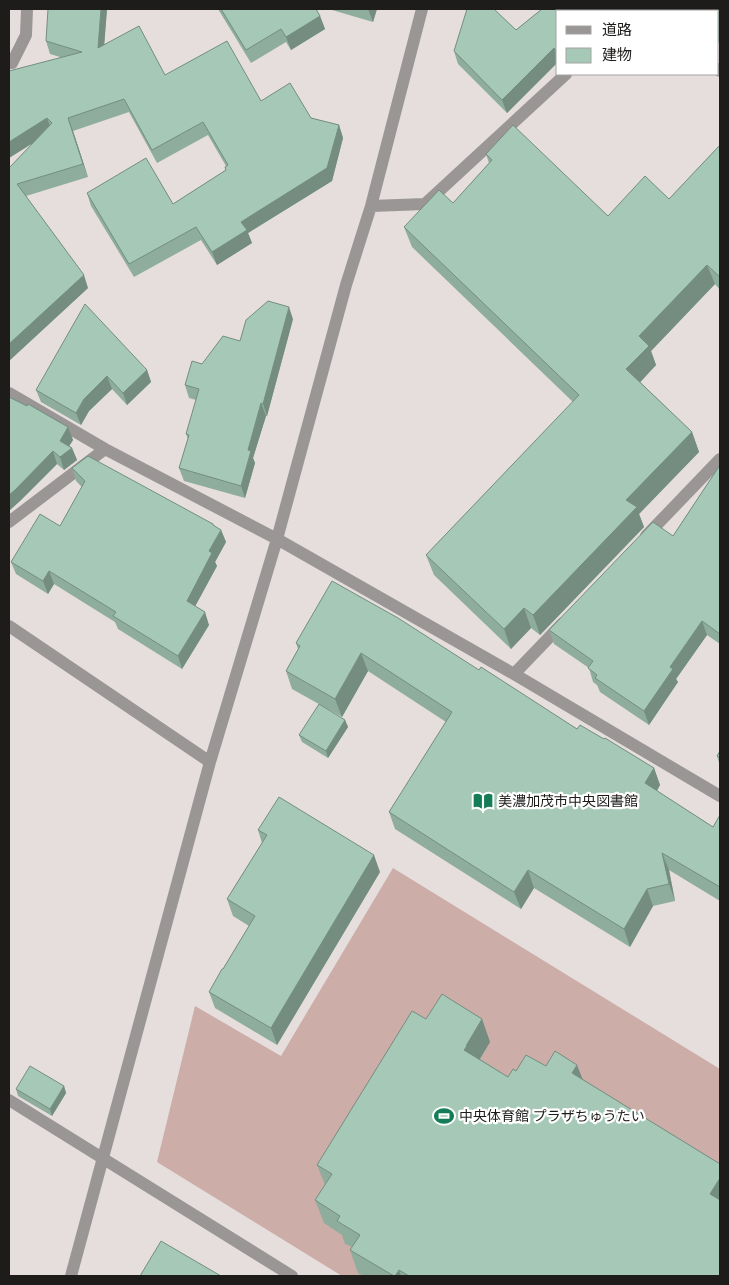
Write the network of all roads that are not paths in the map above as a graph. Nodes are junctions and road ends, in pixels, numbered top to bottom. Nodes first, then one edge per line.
1 (27, 9) edge
2 (422, 9) edge
3 (9, 63) edge
4 (565, 75) edge
5 (371, 206) junction
6 (9, 393) edge
7 (105, 449) junction
8 (720, 459) edge
9 (9, 522) edge
10 (277, 539) junction
11 (638, 545) edge
12 (569, 616) edge
13 (9, 626) edge
14 (514, 674) junction
15 (210, 762) junction
16 (720, 796) edge
17 (9, 1100) edge
18 (104, 1159) junction
19 (71, 1276) edge
20 (292, 1276) edge

1 - 3 street
2 - 5 street
4 - 5 street
5 - 10 street
6 - 7 street
7 - 9 street
7 - 10 street
8 - 11 street
10 - 14 street
10 - 15 street
12 - 14 street
13 - 15 street
14 - 16 street
15 - 18 street
17 - 18 street
18 - 19 street
18 - 20 street

